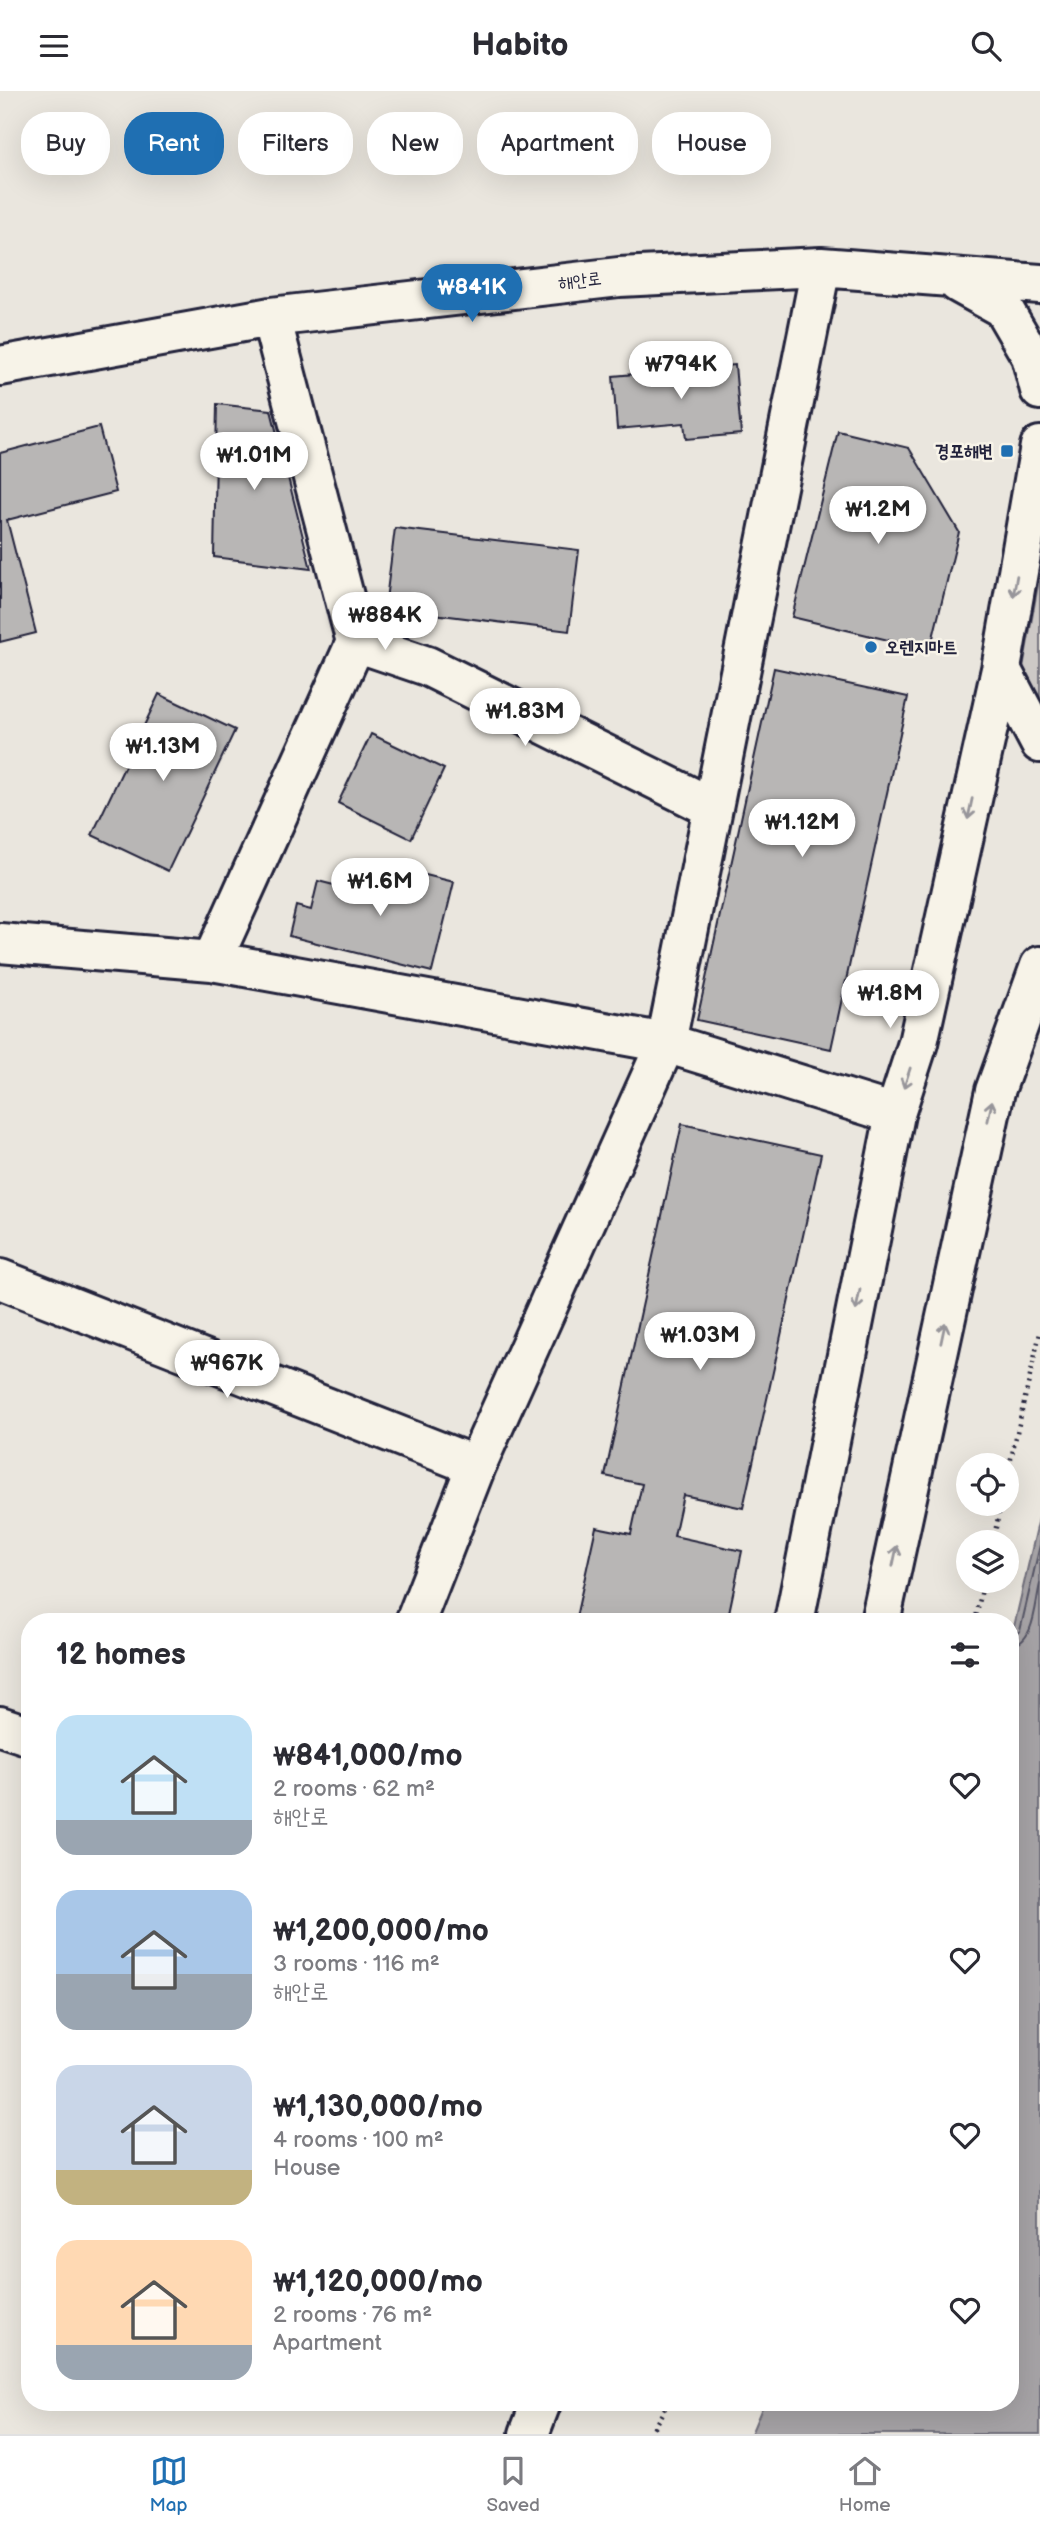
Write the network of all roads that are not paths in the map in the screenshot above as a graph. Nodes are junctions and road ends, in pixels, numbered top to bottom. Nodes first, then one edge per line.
1 (821, 267) junction
2 (944, 276) junction
3 (1040, 284) edge
4 (271, 317) junction
5 (0, 366) edge
6 (1040, 390) edge
7 (1040, 446) edge
8 (356, 642) junction
9 (1000, 669) junction
10 (1040, 743) edge
11 (713, 808) junction
12 (0, 943) edge
13 (212, 961) junction
14 (1040, 966) edge
15 (666, 1043) junction
16 (895, 1114) junction
17 (0, 1279) edge
18 (476, 1466) junction
19 (419, 1613) edge
20 (796, 1613) edge
21 (882, 1613) edge
22 (0, 1725) edge
23 (21, 1733) edge
24 (538, 2411) edge
25 (529, 2434) edge

1 - 2 street, 해안로
1 - 4 street, 해안로
1 - 11 street
2 - 3 street, 해안로
2 - 6 street
4 - 5 street, 해안로
4 - 8 street
7 -> 9 street
8 - 11 street
8 - 13 street
9 - 10 street
9 -> 16 street
11 - 15 street
12 - 13 street
13 - 15 street
21 -> 14 street
15 - 16 street
15 - 18 street
16 -> 20 street
17 - 18 street
18 - 19 street
22 - 23 street
24 - 25 street

